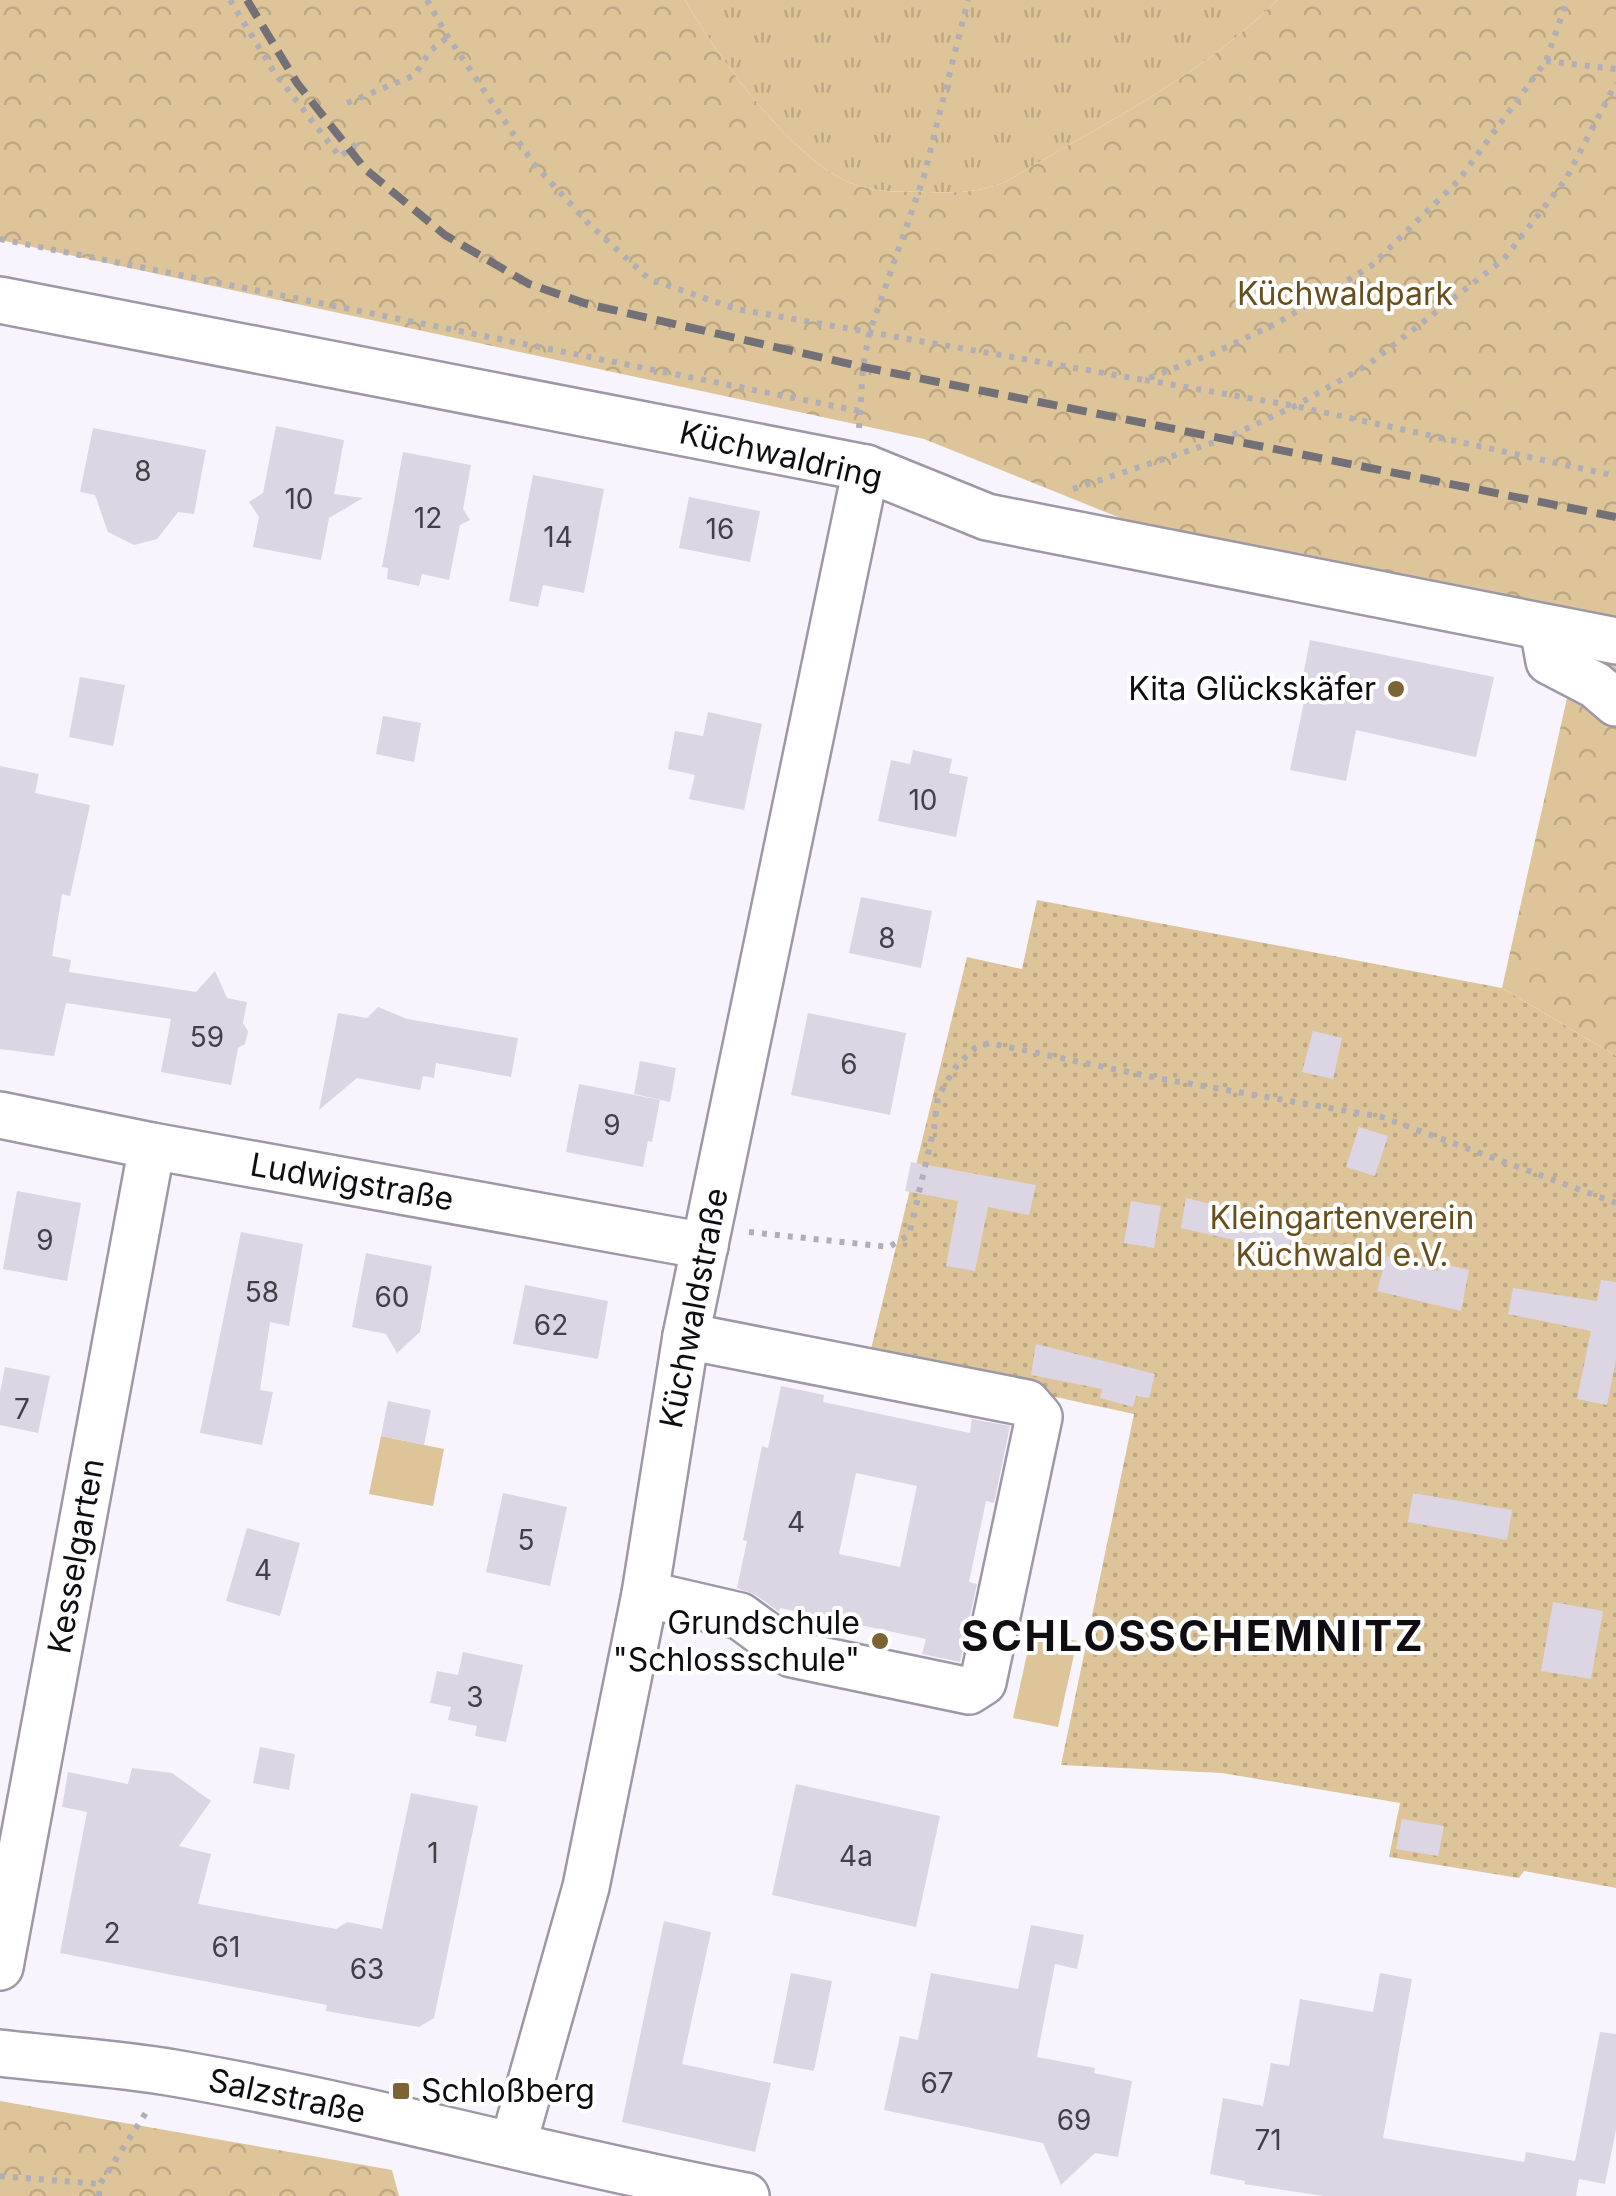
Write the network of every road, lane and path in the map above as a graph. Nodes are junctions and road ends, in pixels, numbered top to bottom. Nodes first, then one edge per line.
1 (230, 0) edge
2 (428, 0) edge
3 (968, 0) edge
4 (1567, 0) edge
5 (448, 37) junction
6 (1546, 61) junction
7 (1616, 69) edge
8 (1616, 82) edge
9 (347, 103) dead end
10 (353, 139) dead end
11 (0, 239) edge
12 (0, 300) edge
13 (870, 334) junction
14 (1144, 380) junction
15 (1295, 406) junction
16 (859, 411) junction
17 (866, 468) junction
18 (1616, 476) edge
19 (1057, 494) dead end
20 (1543, 628) junction
21 (1616, 641) edge
22 (1616, 702) edge
23 (0, 1114) edge
24 (152, 1146) junction
25 (1616, 1203) edge
26 (706, 1238) junction
27 (686, 1336) junction
28 (645, 1594) junction
29 (0, 1967) edge
30 (0, 2053) edge
31 (172, 2073) junction
32 (513, 2145) junction
33 (0, 2176) edge
34 (100, 2184) junction
35 (635, 2186) edge
36 (99, 2196) edge
37 (746, 2196) edge

1 - 10 path
2 - 5 path
3 - 13 path
4 - 6 path
5 - 9 path
5 - 13 path
6 - 7 path
6 - 14 path
8 - 15 path
11 - 16 path
12 - 17 street, Küchwaldring
13 - 14 path
13 - 16 path
14 - 15 path
15 - 18 path
15 - 19 path
16 - 17 path
17 - 20 street, Küchwaldring
17 - 26 street, Küchwaldstraße
20 - 21 street, Küchwaldring
20 - 22 street
23 - 24 street, Ludwigstraße
24 - 26 street, Ludwigstraße
24 - 29 street, Kesselgarten
25 - 26 path
26 - 27 street, Küchwaldstraße
27 - 28 street, Küchwaldstraße
27 - 28 street
28 - 32 street, Küchwaldstraße
30 - 31 street, Salzstraße
31 - 32 street, Salzstraße
31 - 34 path
32 - 35 street, Salzstraße
33 - 34 path
34 - 36 path
35 - 37 street, Salzstraße

